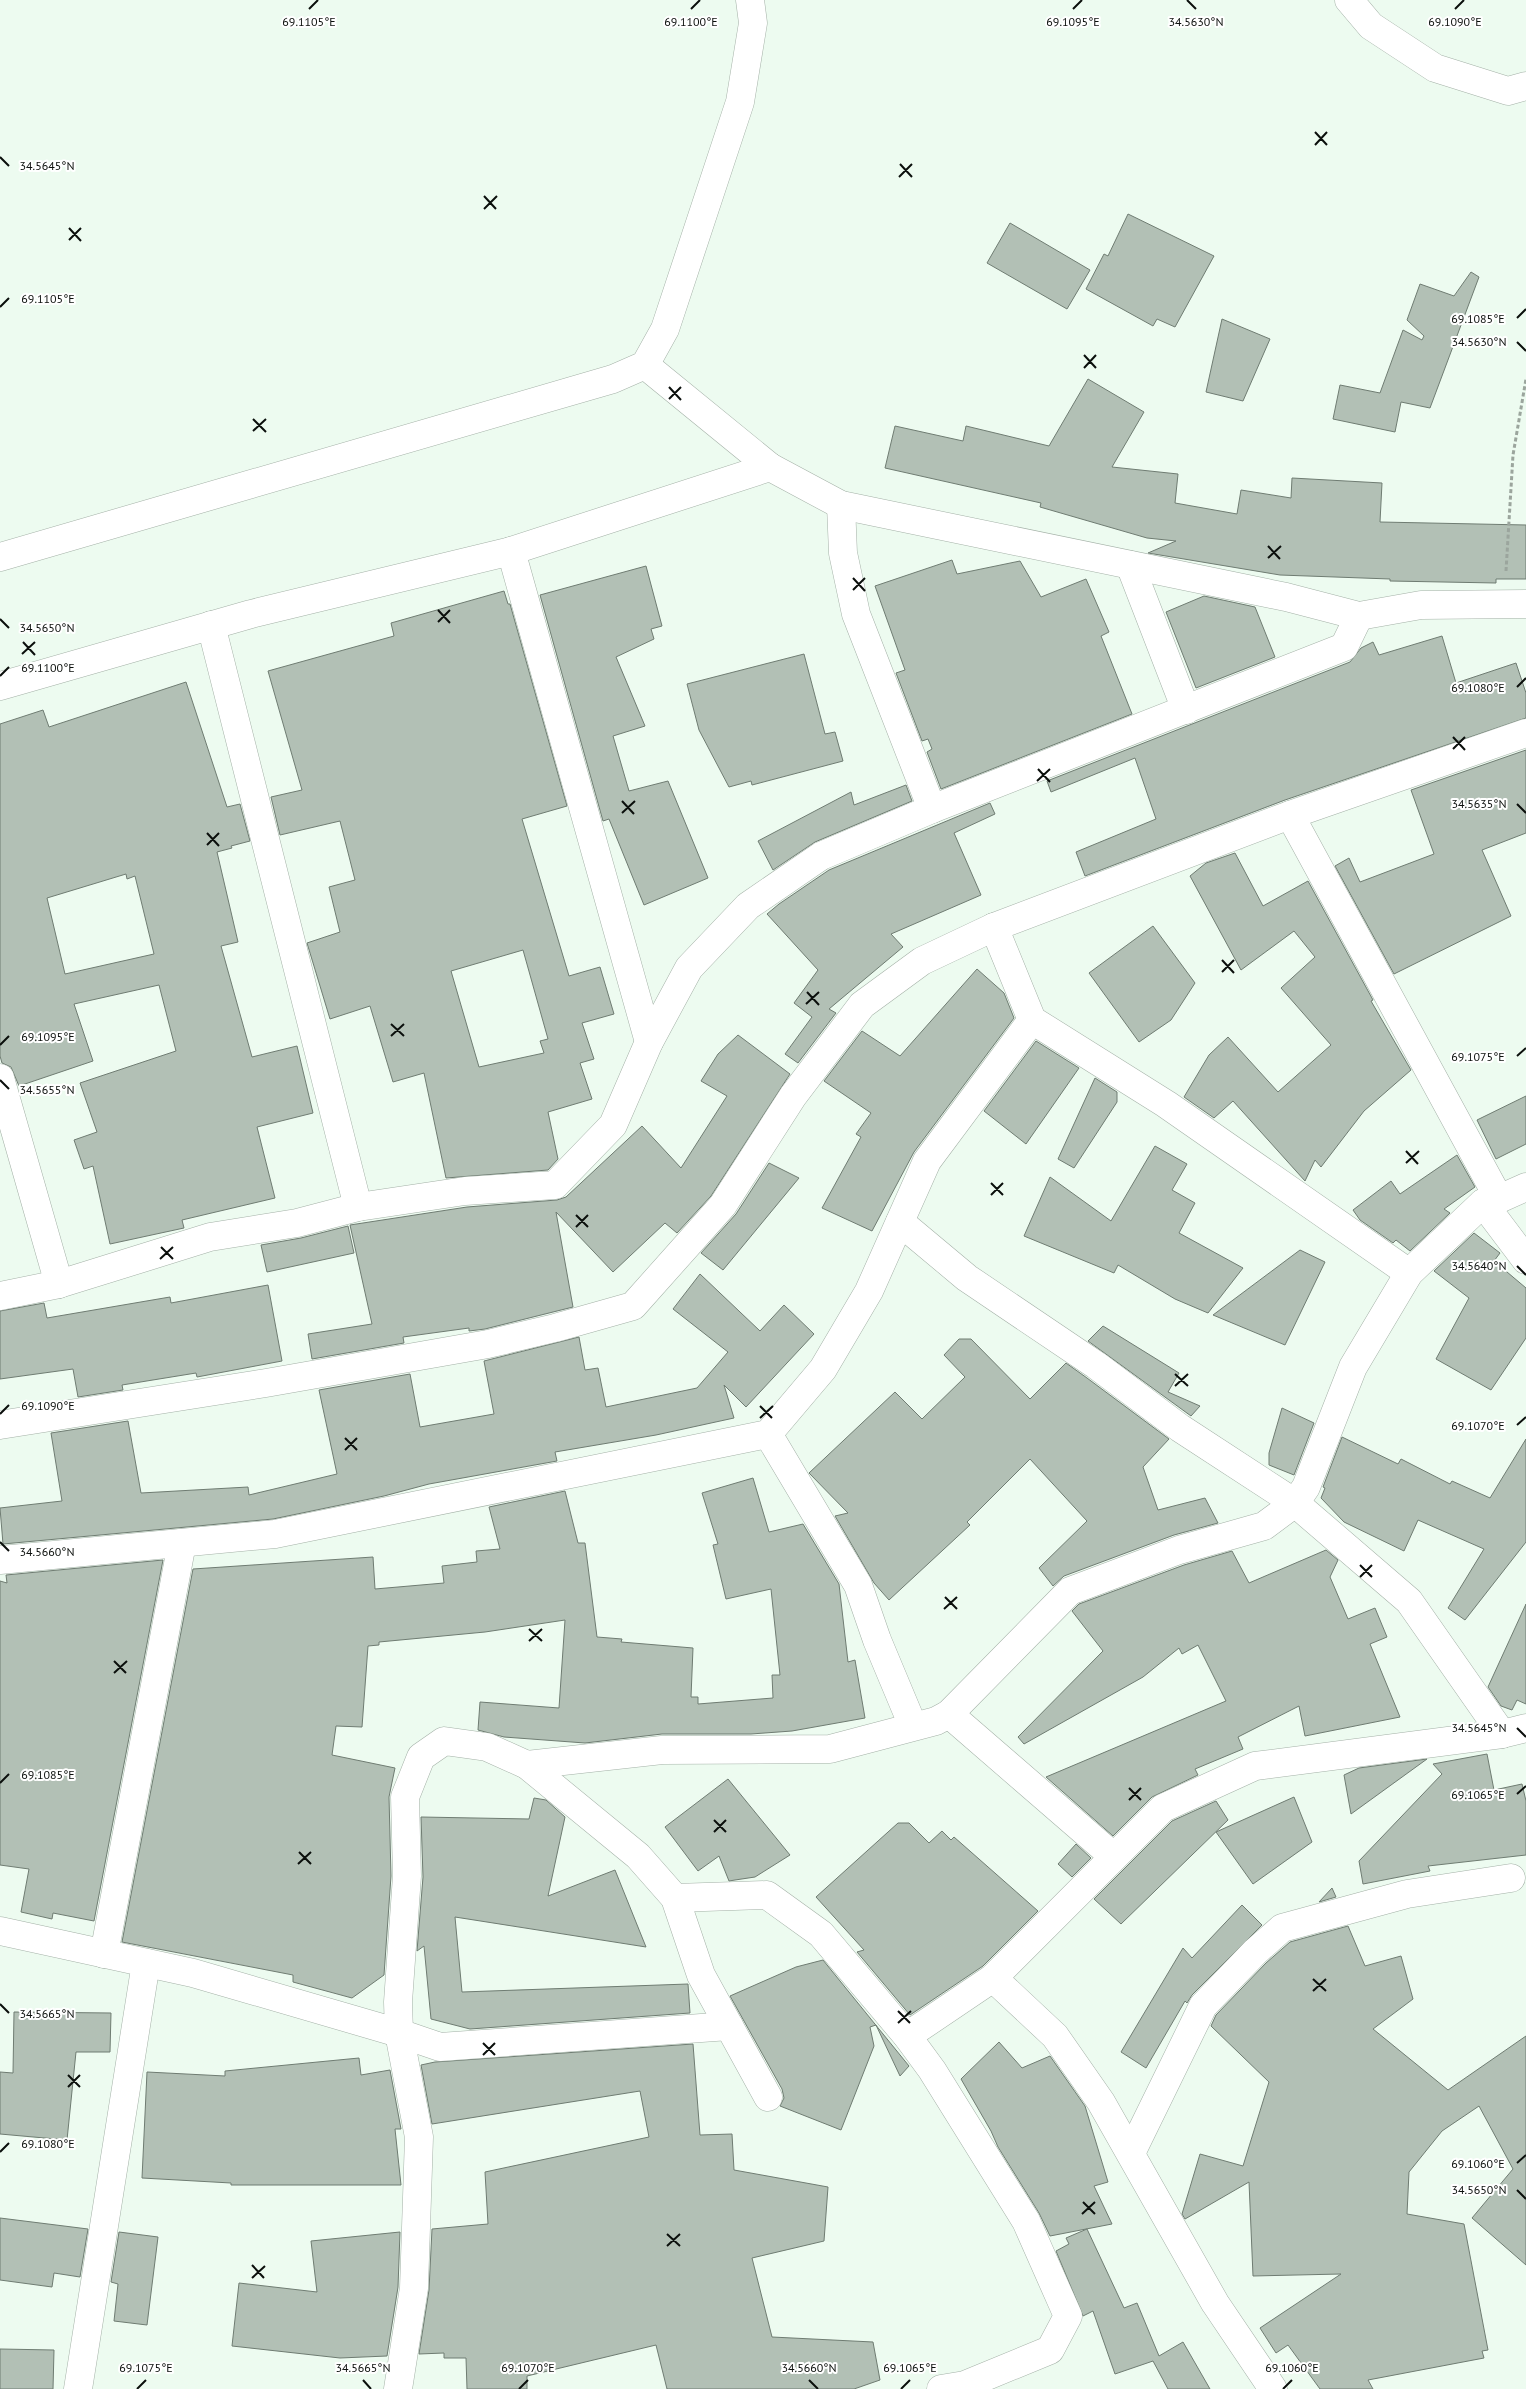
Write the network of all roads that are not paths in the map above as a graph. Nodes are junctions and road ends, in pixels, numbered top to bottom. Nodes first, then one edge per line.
1 (750, 0) edge
2 (1349, 0) edge
3 (1526, 86) edge
4 (645, 365) junction
5 (770, 467) junction
6 (840, 505) junction
7 (511, 551) junction
8 (0, 557) edge
9 (1130, 565) junction
10 (1515, 604) edge
11 (1359, 616) junction
12 (211, 625) junction
13 (0, 686) edge
14 (1186, 710) junction
15 (1526, 733) edge
16 (932, 809) junction
17 (1290, 815) junction
18 (994, 927) junction
19 (1032, 1020) junction
20 (649, 1042) junction
21 (0, 1078) edge
22 (1526, 1188) edge
23 (1491, 1201) junction
24 (358, 1207) junction
25 (900, 1222) junction
26 (1526, 1260) edge
27 (1409, 1273) junction
28 (59, 1284) junction
29 (0, 1296) edge
30 (0, 1425) edge
31 (768, 1434) junction
32 (1295, 1503) junction
33 (182, 1543) junction
34 (0, 1560) edge
35 (949, 1714) junction
36 (913, 1726) junction
37 (1514, 1731) edge
38 (527, 1765) junction
39 (1113, 1856) junction
40 (1511, 1878) dead end
41 (675, 1898) junction
42 (0, 1931) edge
43 (104, 1954) junction
44 (146, 1963) junction
45 (993, 1978) junction
46 (729, 2026) junction
47 (399, 2033) junction
48 (907, 2036) junction
49 (768, 2097) dead end
50 (1131, 2152) junction
51 (78, 2389) edge
52 (398, 2389) edge
53 (941, 2389) edge
54 (1273, 2389) edge

1 - 4 street
2 - 3 street
4 - 5 street
4 - 8 street
5 - 6 street
5 - 7 street
6 - 9 street
6 - 16 street
7 - 12 street
7 - 20 street
9 - 11 street
9 - 14 street
10 - 11 street
11 - 14 street
12 - 13 street
12 - 24 street
14 - 16 street
15 - 17 street
16 - 20 street
17 - 18 street
17 - 23 street
18 - 19 street
18 - 30 street
19 - 25 street
19 - 27 street
20 - 24 street
21 - 28 street
22 - 23 street
23 - 26 street
23 - 27 street
24 - 28 street
25 - 31 street
25 - 32 street
27 - 32 street
28 - 29 street
31 - 33 street
31 - 36 street
32 - 35 street
32 - 37 street
33 - 34 street
33 - 43 street
35 - 36 street
35 - 39 street
36 - 38 street
37 - 39 street
38 - 41 street
38 - 47 street
39 - 45 street
40 - 50 street
41 - 46 street
41 - 48 street
42 - 43 street
43 - 44 street
44 - 47 street
44 - 51 street
45 - 48 street
45 - 50 street
46 - 47 street
46 - 49 street
47 - 52 street
48 - 53 street
50 - 54 street

